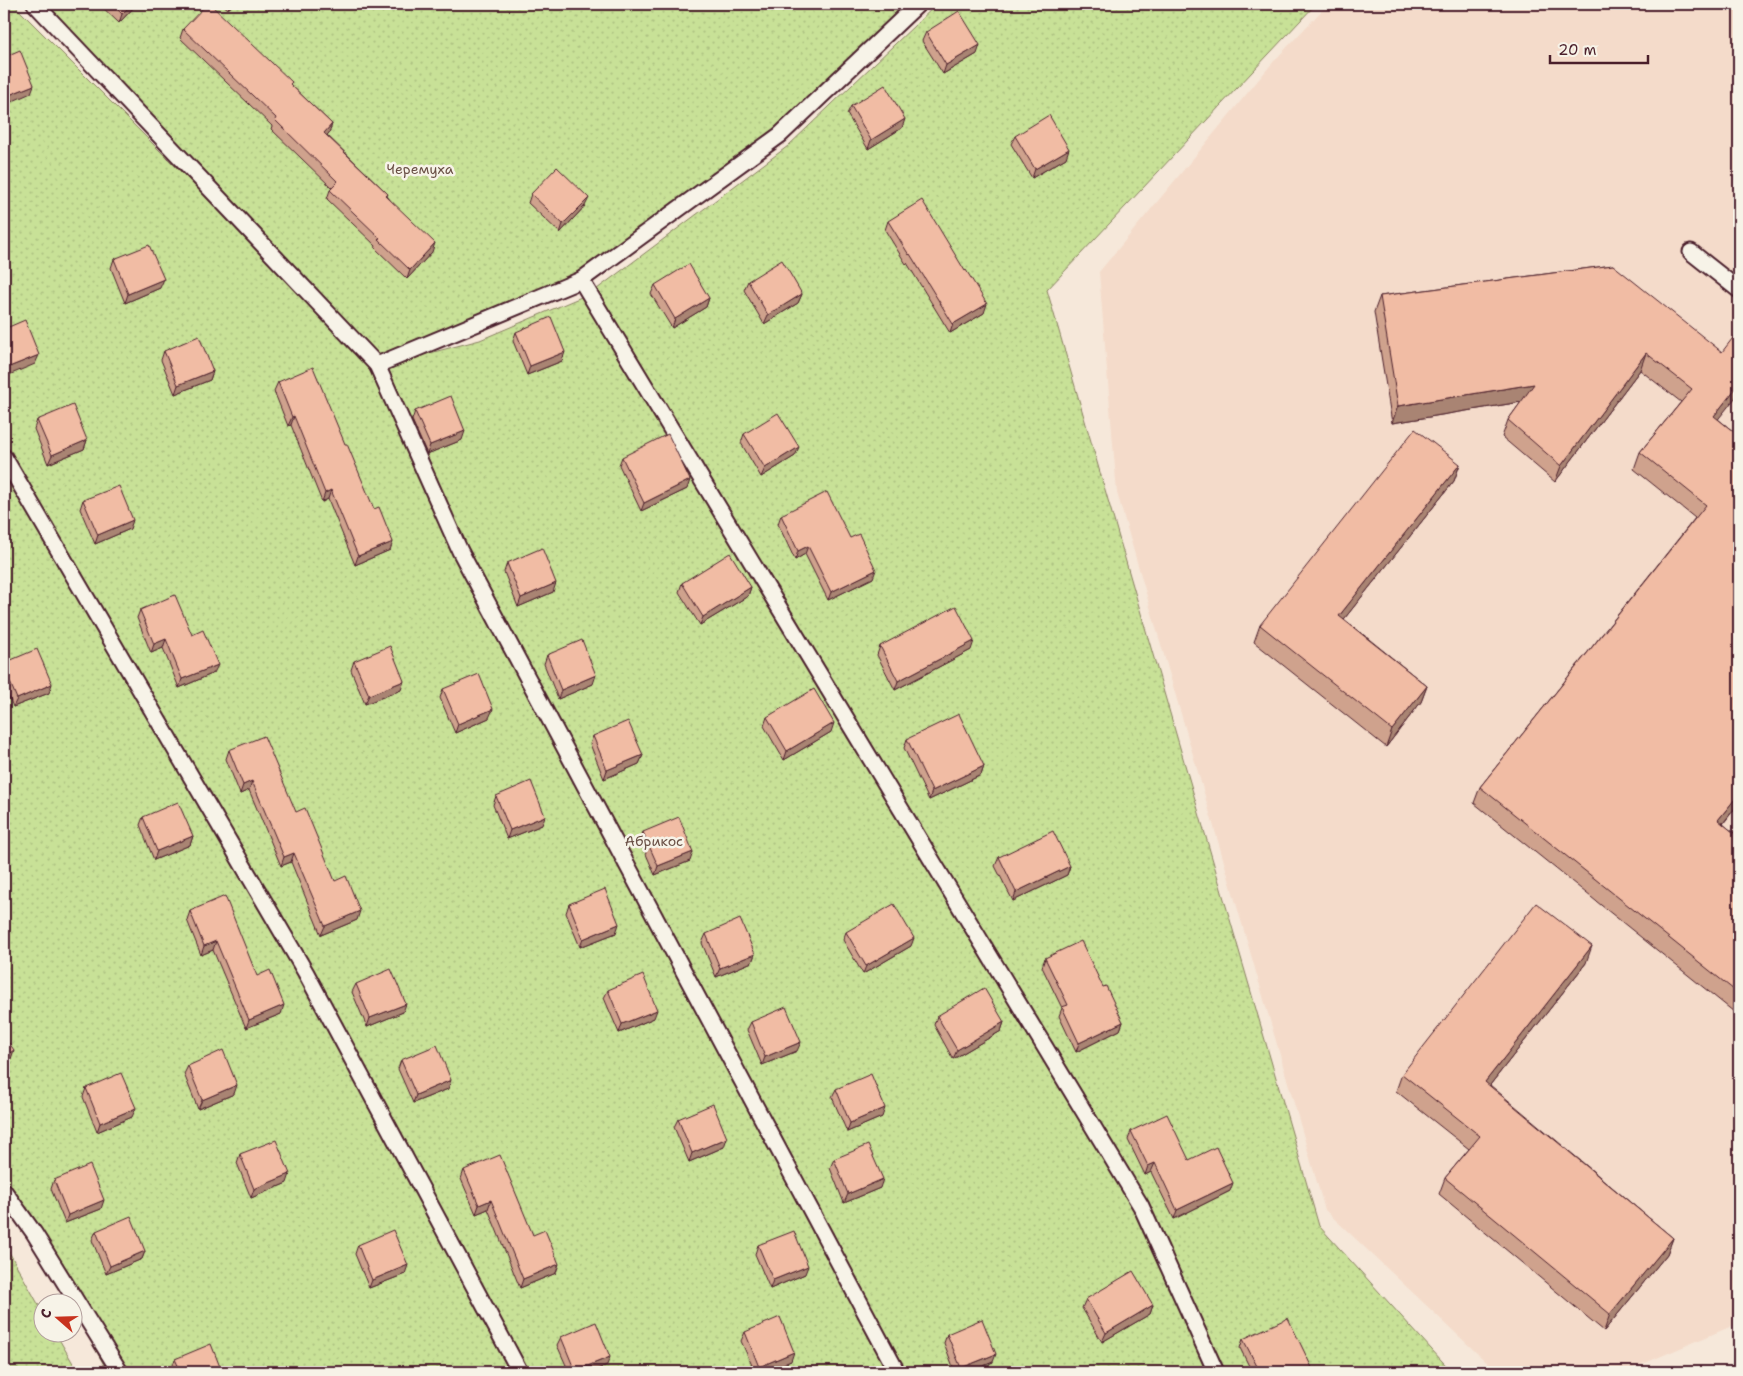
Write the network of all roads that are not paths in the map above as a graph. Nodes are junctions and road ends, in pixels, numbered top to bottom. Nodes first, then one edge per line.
1 (35, 4) edge
2 (918, 4) edge
3 (1691, 252) dead end
4 (581, 280) junction
5 (1739, 290) edge
6 (377, 365) junction
7 (4, 457) edge
8 (4, 1191) edge
9 (120, 1372) edge
10 (520, 1372) edge
11 (897, 1372) edge
12 (1216, 1372) edge

1 - 6 lane
2 - 4 lane
3 - 5 lane
4 - 6 lane
4 - 12 lane
6 - 11 lane
7 - 10 lane
8 - 9 lane

